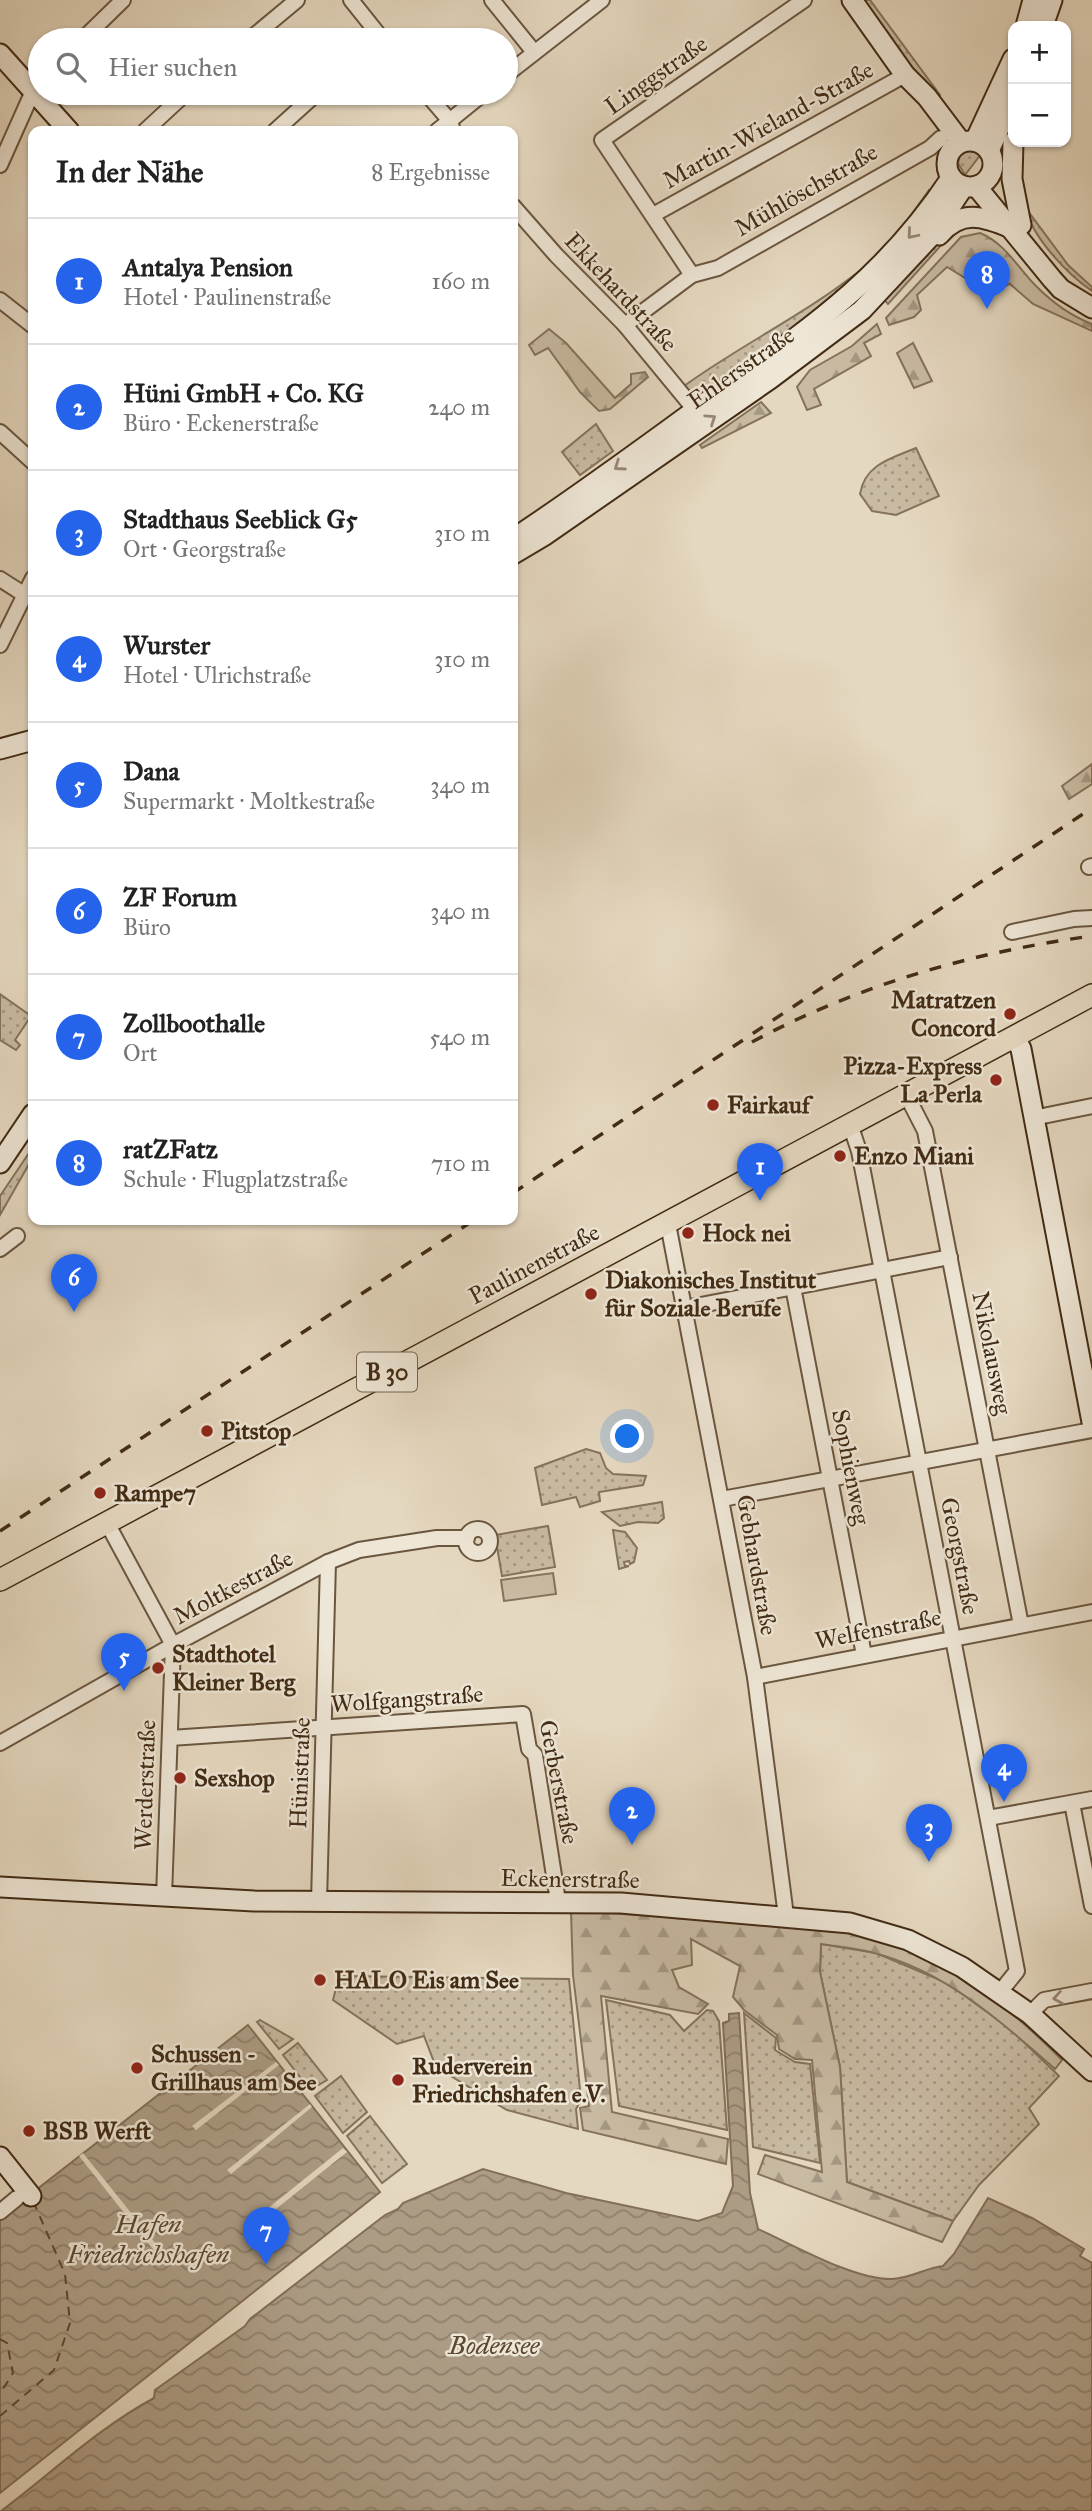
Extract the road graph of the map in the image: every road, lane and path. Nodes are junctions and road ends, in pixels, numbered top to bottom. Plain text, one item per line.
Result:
1 (123, 0) edge
2 (297, 0) edge
3 (351, 0) edge
4 (492, 0) edge
5 (602, 0) edge
6 (804, 0) edge
7 (852, 0) edge
8 (1033, 0) edge
9 (1052, 0) edge
10 (1027, 21) edge
11 (1046, 21) edge
12 (94, 28) edge
13 (263, 28) edge
14 (371, 28) edge
15 (515, 28) edge
16 (518, 32) edge
17 (534, 52) junction
18 (0, 54) edge
19 (518, 65) edge
20 (1008, 68) edge
21 (28, 79) edge
22 (910, 81) junction
23 (1008, 102) edge
24 (28, 105) edge
25 (50, 105) edge
26 (173, 105) edge
27 (304, 105) edge
28 (435, 105) edge
29 (473, 105) edge
30 (65, 126) edge
31 (150, 126) edge
32 (281, 126) edge
33 (452, 126) edge
34 (963, 145) junction
35 (1013, 147) edge
36 (0, 165) edge
37 (969, 182) junction
38 (518, 212) edge
39 (653, 215) junction
40 (1016, 226) junction
41 (692, 275) junction
42 (1092, 295) edge
43 (0, 300) edge
44 (868, 304) junction
45 (1092, 308) edge
46 (28, 322) edge
47 (625, 325) junction
48 (695, 410) junction
49 (0, 432) edge
50 (28, 458) edge
51 (518, 535) edge
52 (518, 551) edge
53 (0, 579) edge
54 (28, 587) edge
55 (24, 594) junction
56 (0, 645) edge
57 (28, 741) edge
58 (0, 749) edge
59 (1092, 918) edge
60 (1012, 932) dead end
61 (1092, 995) edge
62 (1015, 1037) junction
63 (906, 1094) junction
64 (1092, 1106) edge
65 (1032, 1118) junction
66 (28, 1121) edge
67 (850, 1124) junction
68 (0, 1163) edge
69 (668, 1224) junction
70 (17, 1236) dead end
71 (0, 1249) edge
72 (950, 1257) junction
73 (881, 1271) junction
74 (793, 1287) junction
75 (685, 1308) junction
76 (1092, 1422) edge
77 (1092, 1430) edge
78 (988, 1450) junction
79 (919, 1462) junction
80 (830, 1479) junction
81 (722, 1499) junction
82 (107, 1523) junction
83 (467, 1538) dead end
84 (328, 1562) junction
85 (0, 1580) edge
86 (1092, 1612) edge
87 (1021, 1625) junction
88 (953, 1638) junction
89 (173, 1645) junction
90 (864, 1655) junction
91 (755, 1677) junction
92 (523, 1714) joint
93 (324, 1727) junction
94 (170, 1738) junction
95 (0, 1743) edge
96 (1092, 1799) edge
97 (1072, 1803) junction
98 (988, 1818) junction
99 (0, 1887) edge
100 (164, 1897) junction
101 (558, 1901) junction
102 (318, 1902) junction
103 (1092, 1906) edge
104 (786, 1916) junction
105 (1092, 1991) edge
106 (1000, 1992) junction
107 (1030, 2014) junction
108 (1092, 2071) edge
109 (0, 2157) edge
110 (24, 2197) joint
111 (0, 2213) edge

1 - 12 street
2 - 13 street
3 - 14 street
4 - 15 street
5 - 17 street
6 - 39 street, Linggstraße
7 - 22 street
8 - 10 street
9 - 11 street
16 - 17 street
17 - 19 street
18 - 21 street
20 - 34 street
22 - 34 street
22 - 39 street, Martin-Wieland-Straße
23 - 34 street
24 - 36 street
25 - 30 street
26 - 31 street
27 - 32 street
28 - 33 street
29 - 33 street
34 - 37 street
34 - 37 street
34 - 41 street, Mühlöschstraße
35 - 40 street
37 - 40 street
37 - 44 street, Ehlersstraße
37 -> 48 street, Ehlersstraße
38 - 47 street, Ekkehardstraße
39 - 41 street
40 - 42 street
40 - 44 street
40 - 45 street
41 - 47 street, Mühlöschstraße
43 - 46 street
52 -> 44 street, Ehlersstraße
47 - 48 street, Ekkehardstraße
48 -> 51 street, Ehlersstraße
49 - 50 street
53 - 55 street
54 - 55 street
55 - 56 street
57 - 58 street
59 - 60 street
61 - 62 main road, Paulinenstraße / B 30
62 - 63 main road, Paulinenstraße / B 30
62 - 65 street
63 - 67 main road, Paulinenstraße / B 30
63 - 72 street, Nikolausweg
64 - 65 street
65 - 76 street
66 - 68 street
67 - 69 main road, Paulinenstraße / B 30
67 - 73 street, Georgstraße
69 - 75 street, Gebhardstraße
69 - 82 main road, Paulinenstraße / B 30
70 - 71 street
72 - 73 street
72 - 78 street, Nikolausweg
73 - 74 street
73 - 79 street, Georgstraße
74 - 75 street
74 - 80 street, Sophienweg
75 - 81 street, Gebhardstraße
77 - 78 street
78 - 79 street
78 - 87 street, Nikolausweg
79 - 80 street
79 - 88 street, Georgstraße
80 - 81 street
80 - 90 street, Sophienweg
81 - 91 street, Gebhardstraße
82 - 85 main road, Paulinenstraße / B 30
82 - 89 street
83 - 84 street, Moltkestraße
84 - 89 street, Moltkestraße
84 - 93 street, Hünistraße
86 - 87 street, Welfenstraße
87 - 88 street, Welfenstraße
88 - 90 street, Welfenstraße
88 - 98 street, Georgstraße
89 - 94 street, Werderstraße
89 - 95 street, Moltkestraße
90 - 91 street, Welfenstraße
91 - 104 street, Gebhardstraße
92 - 93 street, Wolfgangstraße
92 - 101 street, Gerberstraße
93 - 94 street, Wolfgangstraße
93 - 102 street, Hünistraße
94 - 100 street, Werderstraße
96 - 97 street
97 - 98 street
97 - 103 street
98 - 106 street, Georgstraße
99 - 100 street, Eckenerstraße
100 - 102 street, Eckenerstraße
101 - 102 street, Eckenerstraße
101 - 104 street, Eckenerstraße
104 - 106 street, Eckenerstraße
105 -> 107 street
106 - 107 street, Eckenerstraße
107 - 108 street, Eckenerstraße
109 - 110 street
110 - 111 street

